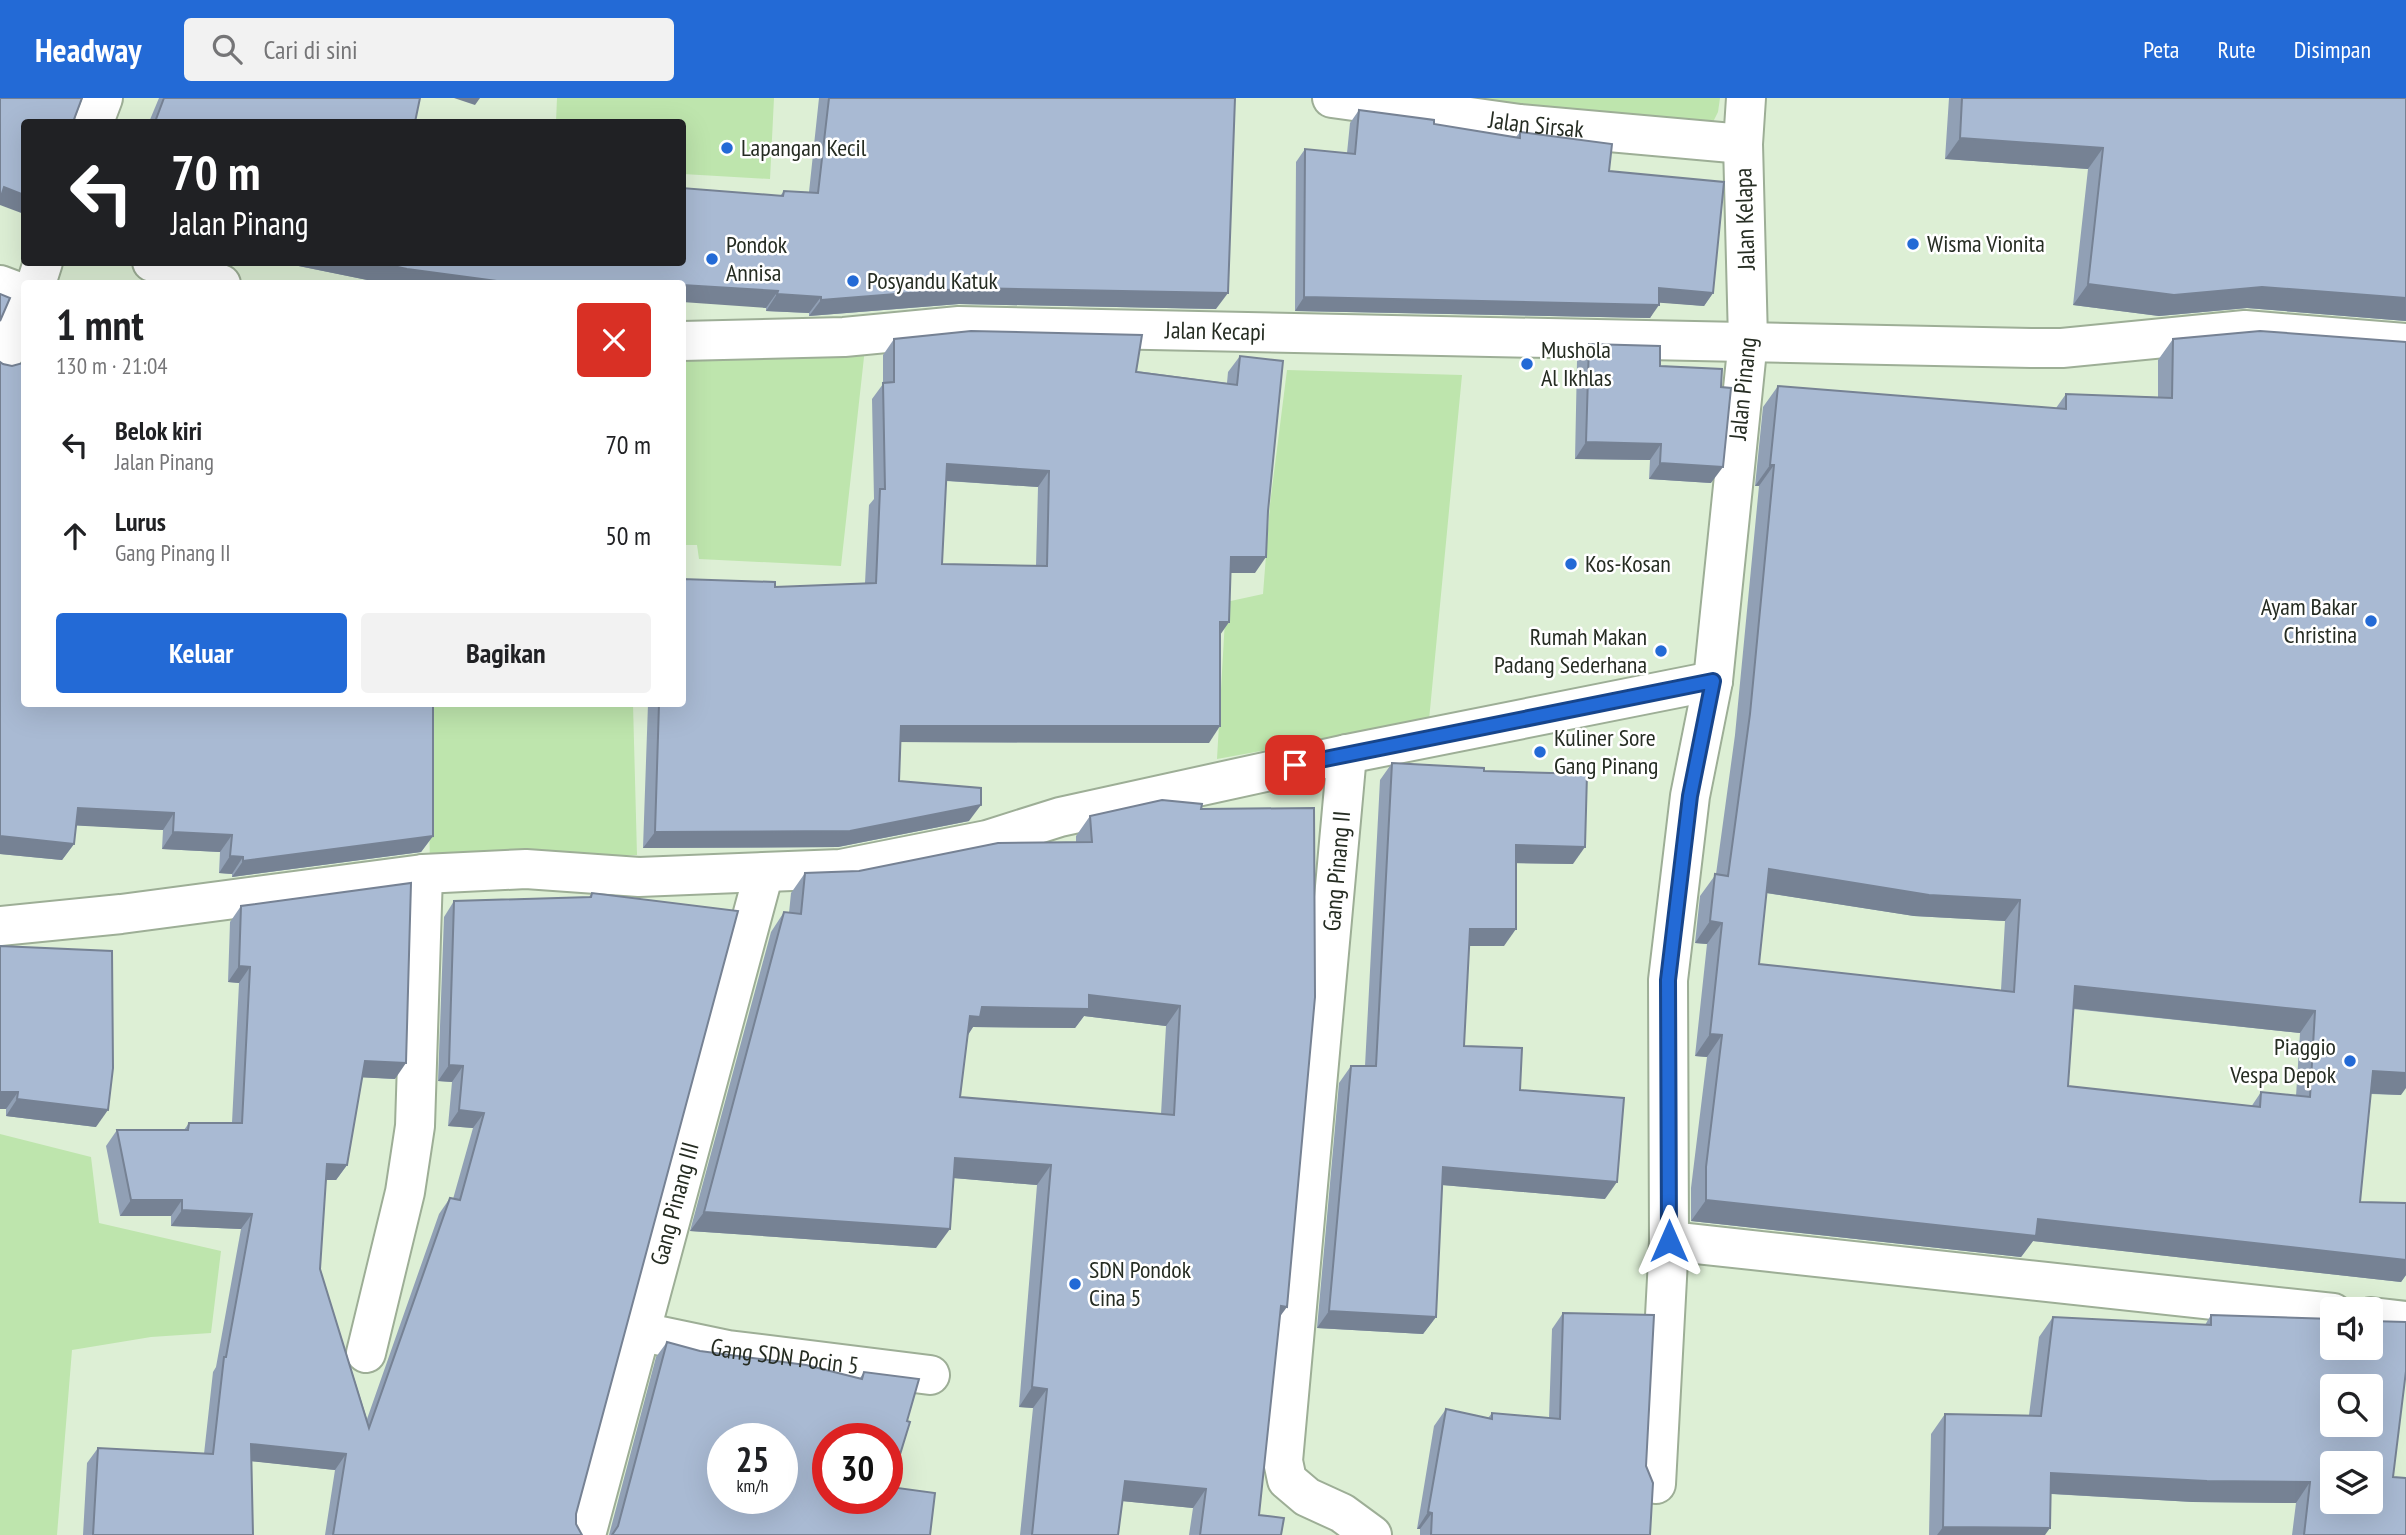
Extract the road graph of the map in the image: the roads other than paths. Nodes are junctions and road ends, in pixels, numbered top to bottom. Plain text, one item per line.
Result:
1 (103, 98) edge
2 (1332, 98) edge
3 (1746, 98) edge
4 (95, 119) edge
5 (1743, 144) junction
6 (165, 266) edge
7 (209, 280) edge
8 (0, 285) edge
9 (21, 293) edge
10 (21, 318) edge
11 (686, 341) edge
12 (1748, 341) junction
13 (2406, 343) edge
14 (0, 361) edge
15 (1713, 681) junction
16 (1348, 754) junction
17 (764, 872) junction
18 (423, 874) junction
19 (0, 926) edge
20 (1669, 1241) junction
21 (2320, 1312) edge
22 (2383, 1318) edge
23 (2406, 1321) edge
24 (642, 1332) junction
25 (366, 1353) dead end
26 (930, 1375) dead end
27 (1656, 1484) edge
28 (586, 1535) edge
29 (1372, 1535) edge

1 - 4 street
2 - 5 street, Jalan Sirsak
3 - 5 street, Jalan Kelapa
5 - 12 street, Jalan Kelapa
6 - 7 street
8 - 9 street
10 - 14 street
11 - 12 street, Jalan Kecapi
12 - 13 street, Jalan Pinang
12 - 15 street, Jalan Pinang
15 - 16 street
15 - 20 street, Jalan Pinang
16 - 17 street
16 - 29 street, Gang Pinang II
17 - 18 street
17 - 24 street, Gang Pinang III
18 - 19 street
18 - 25 street
20 - 21 street
20 - 27 street, Jalan Pinang
22 - 23 street
24 - 26 street, Gang SDN Pocin 5
24 - 28 street, Gang Pinang III

